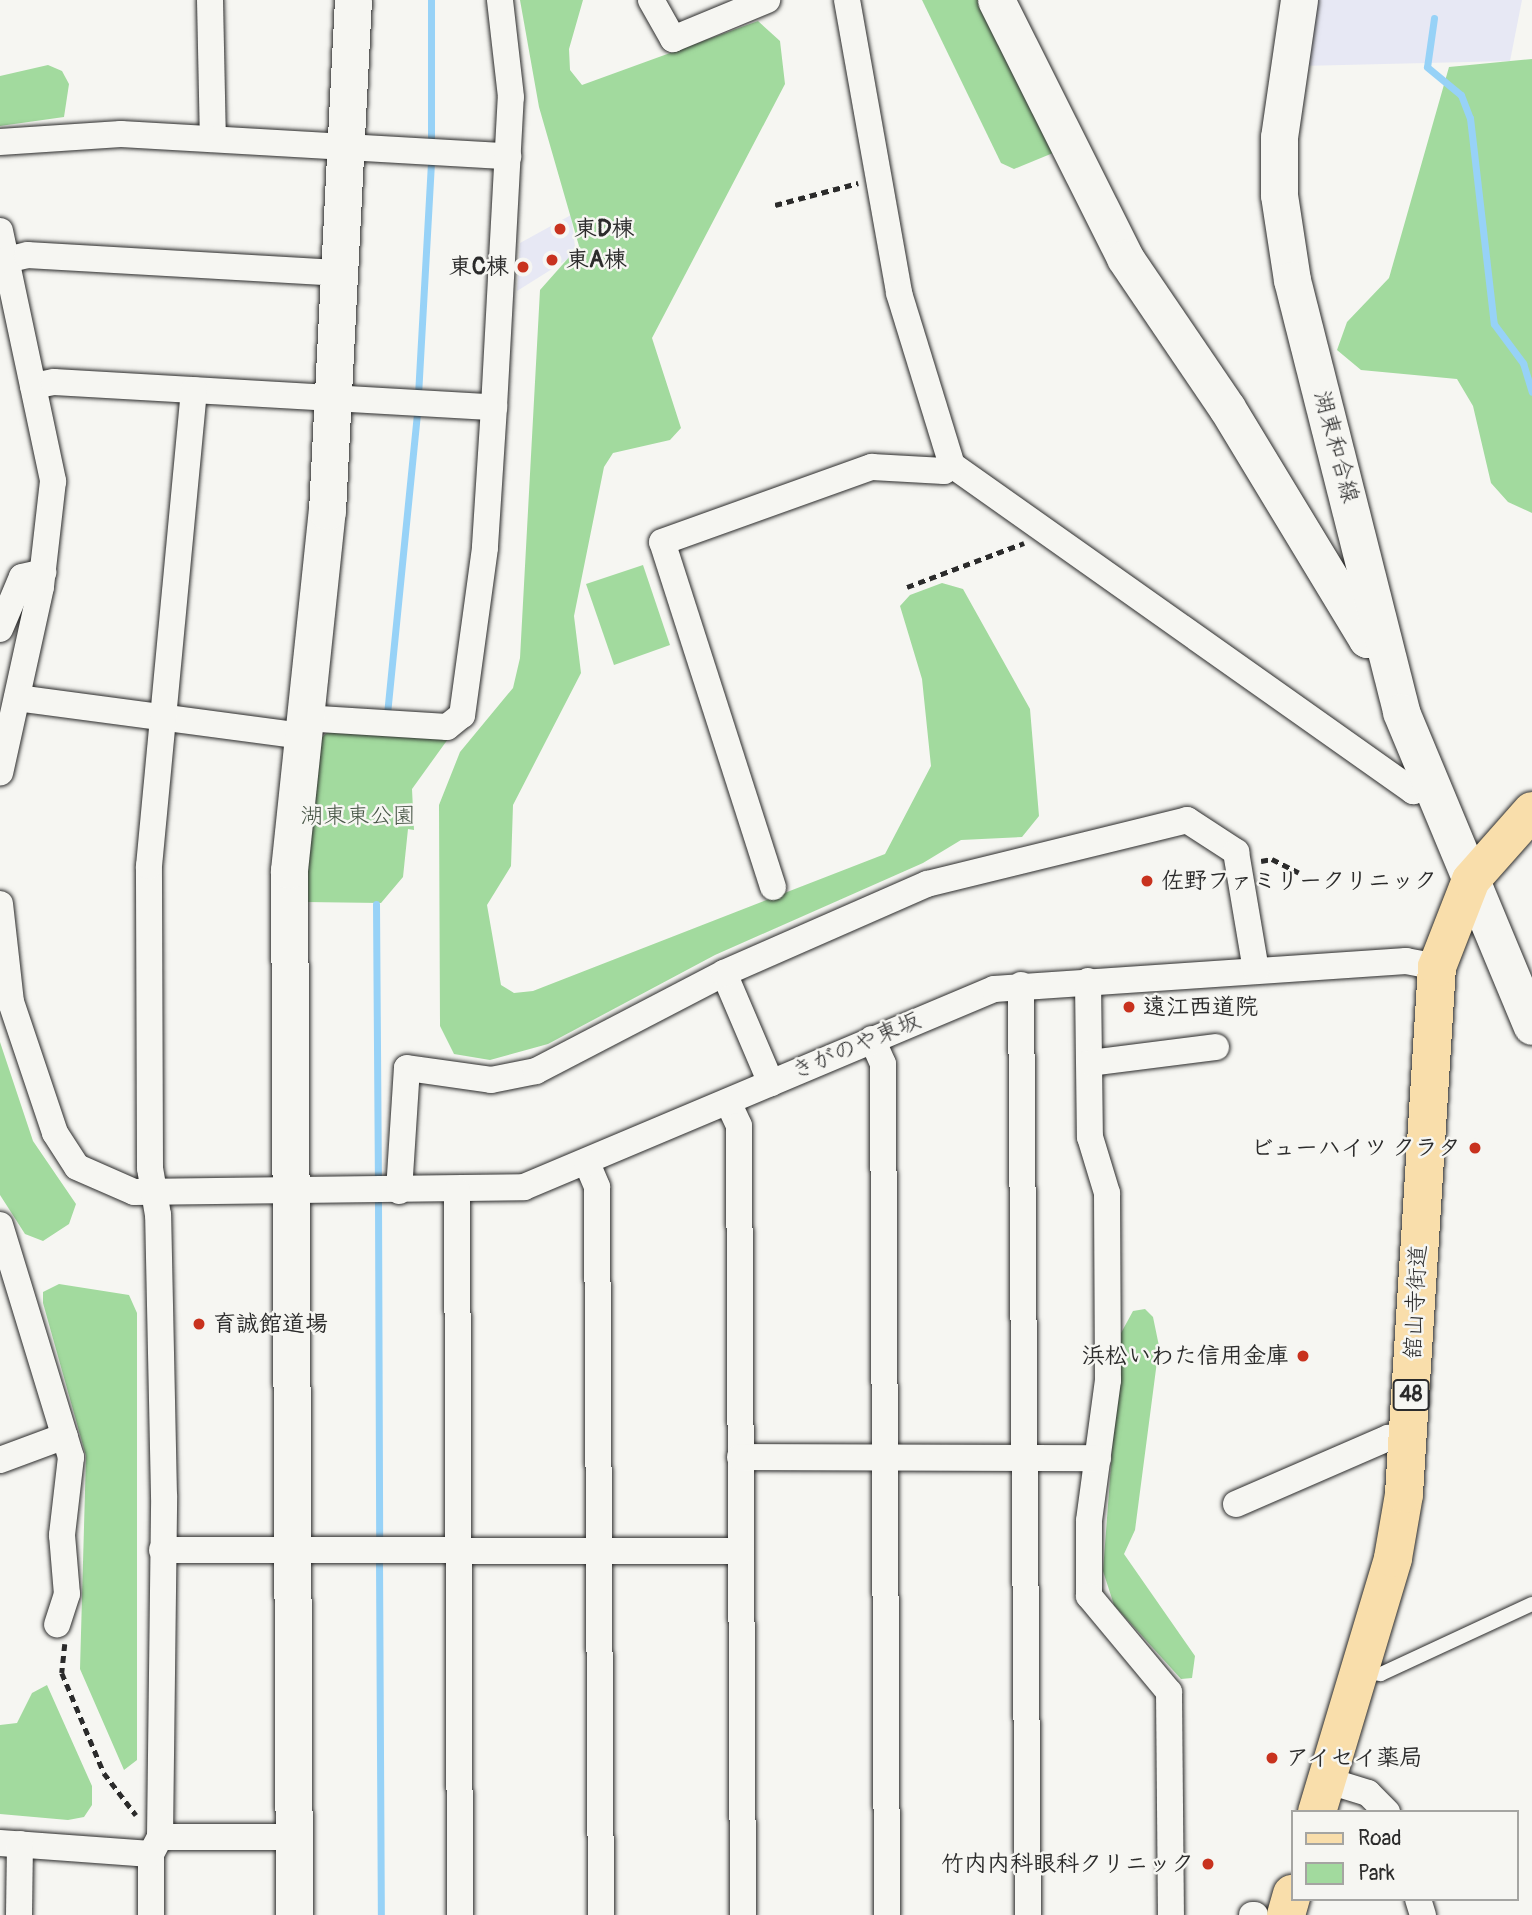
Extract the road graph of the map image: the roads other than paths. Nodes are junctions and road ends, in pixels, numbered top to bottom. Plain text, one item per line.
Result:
1 (211, 0) edge
2 (353, 0) edge
3 (500, 0) edge
4 (651, 0) edge
5 (767, 0) edge
6 (847, 0) edge
7 (1299, 0) edge
8 (1002, 2) edge
9 (213, 139) junction
10 (0, 142) edge
11 (347, 147) junction
12 (508, 156) junction
13 (0, 231) edge
14 (6, 260) junction
15 (341, 274) junction
16 (33, 386) junction
17 (194, 390) junction
18 (334, 398) junction
19 (494, 407) junction
20 (952, 465) junction
21 (43, 572) junction
22 (0, 629) edge
23 (1381, 636) junction
24 (17, 698) junction
25 (162, 718) junction
26 (302, 727) junction
27 (0, 774) edge
28 (1429, 784) junction
29 (1532, 811) edge
30 (1471, 880) junction
31 (773, 887) dead end
32 (0, 904) edge
33 (1437, 967) junction
34 (1256, 970) junction
35 (724, 973) junction
36 (1088, 981) junction
37 (1021, 985) junction
38 (1532, 1026) edge
39 (872, 1039) junction
40 (1216, 1047) dead end
41 (1090, 1063) junction
42 (771, 1083) junction
43 (729, 1102) junction
44 (587, 1163) junction
45 (154, 1191) junction
46 (290, 1191) junction
47 (399, 1191) junction
48 (457, 1191) junction
49 (0, 1225) edge
50 (8, 1271) edge
51 (65, 1436) junction
52 (1408, 1439) junction
53 (1026, 1456) junction
54 (740, 1457) junction
55 (885, 1457) junction
56 (1098, 1458) junction
57 (0, 1460) edge
58 (1236, 1504) dead end
59 (162, 1550) junction
60 (292, 1550) junction
61 (458, 1550) junction
62 (599, 1551) junction
63 (741, 1551) junction
64 (1532, 1604) edge
65 (61, 1634) road end
66 (1360, 1671) junction
67 (1322, 1796) edge
68 (1385, 1810) edge
69 (294, 1837) junction
70 (10, 1844) edge
71 (155, 1845) junction
72 (19, 1915) edge
73 (151, 1915) edge
74 (294, 1915) edge
75 (460, 1915) edge
76 (601, 1915) edge
77 (743, 1915) edge
78 (887, 1915) edge
79 (1028, 1915) edge
80 (1171, 1915) edge

1 - 9 street
2 - 11 street
3 - 12 street
4 - 5 street
6 - 20 street
7 - 23 street, 湖東和合線
8 - 23 street
9 - 10 street
9 - 11 street
11 - 12 street
11 - 15 street
12 - 19 street
13 - 14 street
14 - 15 street
14 - 16 street
15 - 18 street
16 - 17 street
16 - 21 street
17 - 18 street
17 - 25 street
18 - 19 street
18 - 26 street
19 - 26 street
20 - 28 street
20 - 31 street
21 - 22 street
21 - 24 street
23 - 28 street, 湖東和合線
24 - 25 street
24 - 27 street
25 - 26 street
25 - 45 street
26 - 46 street
28 - 30 street, 湖東和合線
29 - 30 main road, 舘山寺街道 / 48
30 - 33 main road, 舘山寺街道 / 48
30 - 38 street, 湖東和合線
32 - 45 street, きがのや東坂
33 - 34 street, きがのや東坂
33 - 52 main road, 舘山寺街道 / 48
34 - 35 street
34 - 36 street, きがのや東坂
35 - 42 street
35 - 47 street
36 - 37 street, きがのや東坂
36 - 41 street
37 - 39 street, きがのや東坂
37 - 53 street
39 - 42 street, きがのや東坂
39 - 55 street
40 - 41 street
41 - 56 street
42 - 43 street, きがのや東坂
43 - 44 street, きがのや東坂
43 - 54 street
44 - 48 street, きがのや東坂
44 - 62 street
45 - 46 street, きがのや東坂
45 - 59 street
46 - 47 street, きがのや東坂
46 - 60 street
47 - 48 street, きがのや東坂
48 - 61 street
49 - 50 street
50 - 51 street
51 - 57 street
51 - 65 street
52 - 58 street
52 - 66 main road, 舘山寺街道 / 48
53 - 55 street
53 - 56 street
53 - 79 street
54 - 55 street
54 - 63 street
55 - 78 street
56 - 80 street
59 - 60 street
59 - 71 street
60 - 61 street
60 - 69 street
61 - 62 street
61 - 75 street
62 - 63 street
62 - 76 street
63 - 77 street
64 - 66 lane
66 - 67 main road, 舘山寺街道 / 48
67 - 68 street
69 - 71 street
69 - 74 street
70 - 71 street
70 - 72 street
71 - 73 street

